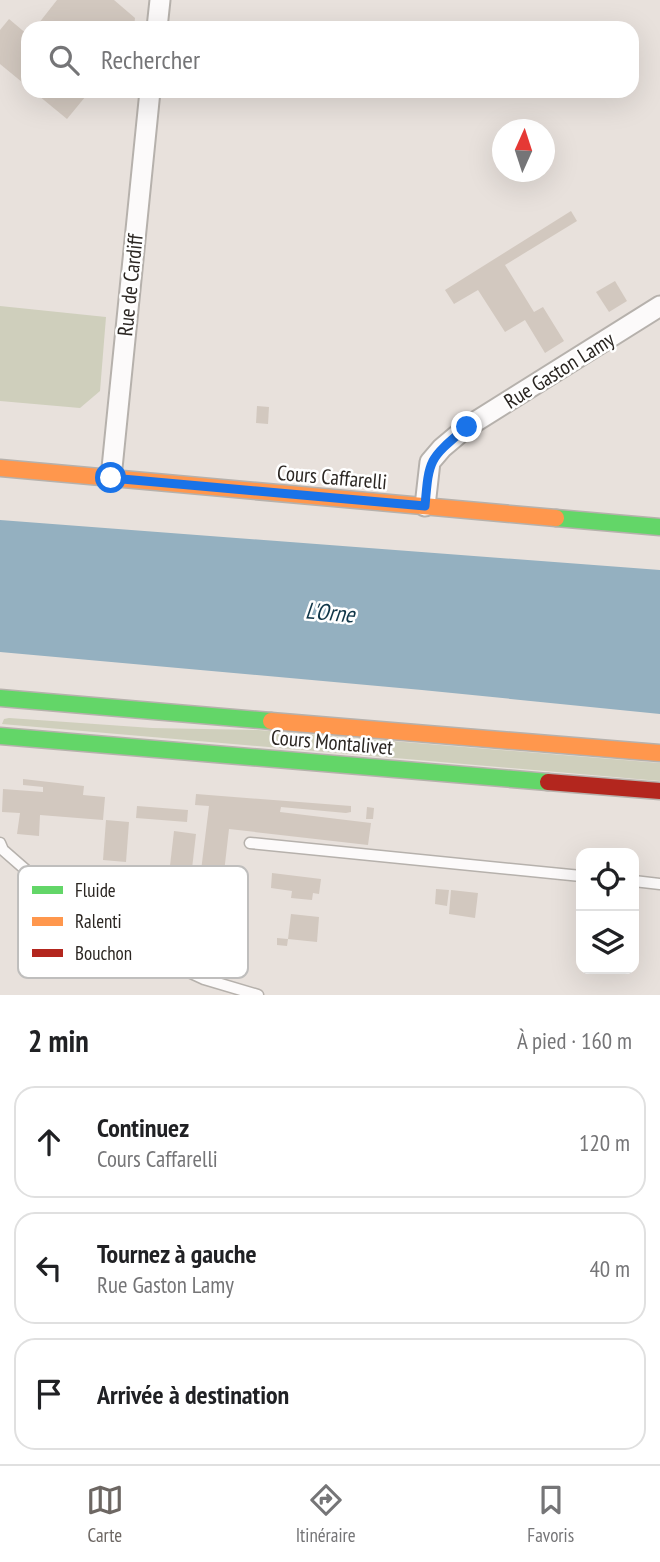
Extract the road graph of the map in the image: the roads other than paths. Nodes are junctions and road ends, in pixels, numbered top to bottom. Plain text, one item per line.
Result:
1 (160, 0) edge
2 (158, 21) edge
3 (149, 98) edge
4 (660, 306) edge
5 (0, 468) edge
6 (111, 478) junction
7 (425, 506) junction
8 (660, 527) edge
9 (0, 698) edge
10 (70, 704) junction
11 (57, 716) dead end
12 (0, 736) edge
13 (660, 753) edge
14 (660, 791) edge
15 (0, 843) edge
16 (250, 843) dead end
17 (21, 866) edge
18 (576, 876) edge
19 (639, 882) edge
20 (660, 884) edge
21 (202, 978) edge
22 (258, 995) edge

1 - 2 street
3 - 6 street, Rue de Cardiff
4 - 7 street, Rue Gaston Lamy
5 - 6 main road, Cours Caffarelli
6 - 7 main road, Cours Caffarelli
7 - 8 main road, Cours Caffarelli
9 - 10 main road, Cours Montalivet
10 - 11 lane
10 - 13 main road, Cours Montalivet
12 - 14 main road, Cours Montalivet
15 - 17 lane
16 - 18 lane
19 - 20 lane
21 - 22 lane

